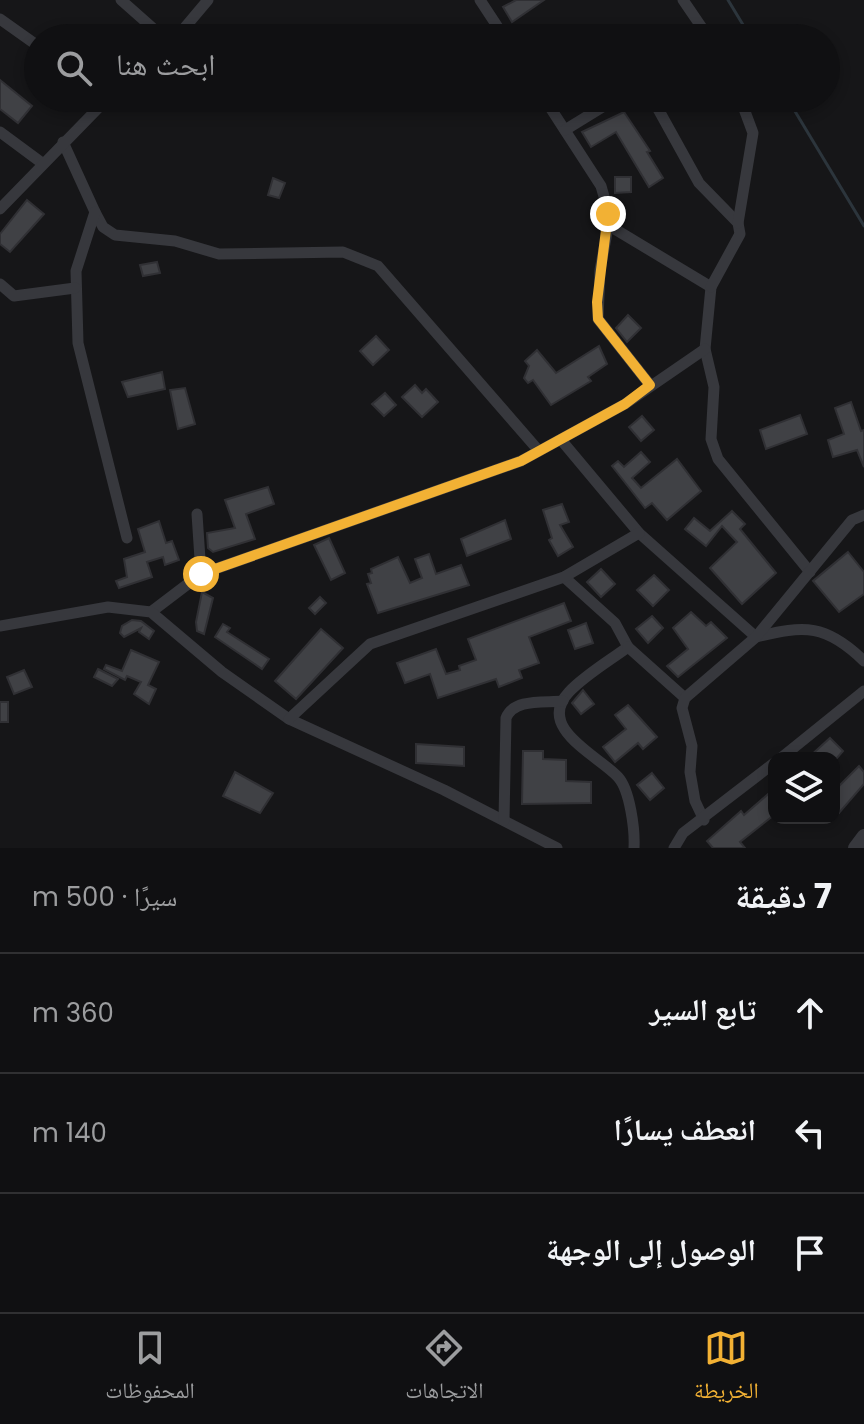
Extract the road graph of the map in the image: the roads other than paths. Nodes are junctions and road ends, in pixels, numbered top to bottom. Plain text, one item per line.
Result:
1 (121, 0) edge
2 (208, 0) edge
3 (480, 0) edge
4 (683, 0) edge
5 (0, 19) edge
6 (148, 24) edge
7 (188, 24) edge
8 (496, 24) edge
9 (699, 24) edge
10 (24, 36) edge
11 (94, 112) edge
12 (553, 112) edge
13 (594, 112) edge
14 (660, 112) edge
15 (745, 112) edge
16 (565, 130) junction
17 (0, 132) edge
18 (63, 142) junction
19 (42, 163) junction
20 (0, 209) edge
21 (95, 212) junction
22 (609, 222) junction
23 (738, 223) junction
24 (0, 284) edge
25 (711, 287) junction
26 (75, 288) junction
27 (705, 349) junction
28 (650, 385) junction
29 (562, 441) junction
30 (539, 451) junction
31 (197, 514) dead end
32 (864, 515) edge
33 (639, 533) junction
34 (127, 538) dead end
35 (810, 572) junction
36 (201, 574) junction
37 (564, 577) junction
38 (151, 612) junction
39 (0, 626) edge
40 (756, 637) junction
41 (628, 647) junction
42 (864, 661) edge
43 (864, 691) edge
44 (685, 698) junction
45 (563, 701) junction
46 (289, 719) junction
47 (788, 752) edge
48 (768, 768) edge
49 (504, 820) junction
50 (704, 820) junction
51 (864, 836) edge
52 (557, 848) edge
53 (634, 848) edge
54 (674, 848) edge
55 (855, 848) edge

1 - 6 street
2 - 7 street
3 - 8 street
4 - 9 street
5 - 10 street
11 - 18 street
12 - 16 street
13 - 16 street
14 - 23 street
15 - 23 street
16 - 22 street
17 - 19 street
18 - 19 street
18 - 21 street
19 - 20 street
21 - 26 street
21 - 30 street
22 - 25 street
22 - 28 street
23 - 25 street
24 - 26 street
25 - 27 street
26 - 34 street
27 - 28 street
27 - 35 street
28 - 29 street
29 - 30 street
29 - 33 street
30 - 36 street
31 - 36 street
32 - 35 street
33 - 37 street
33 - 40 street
35 - 40 street
36 - 38 street
37 - 41 street
37 - 46 street
38 - 39 street
38 - 46 street
40 - 42 street
40 - 44 street
41 - 44 street
41 - 45 street
43 - 47 street
44 - 50 street
45 - 49 street
45 - 53 street
46 - 49 street
48 - 50 street
49 - 52 street
50 - 54 street
51 - 55 street

